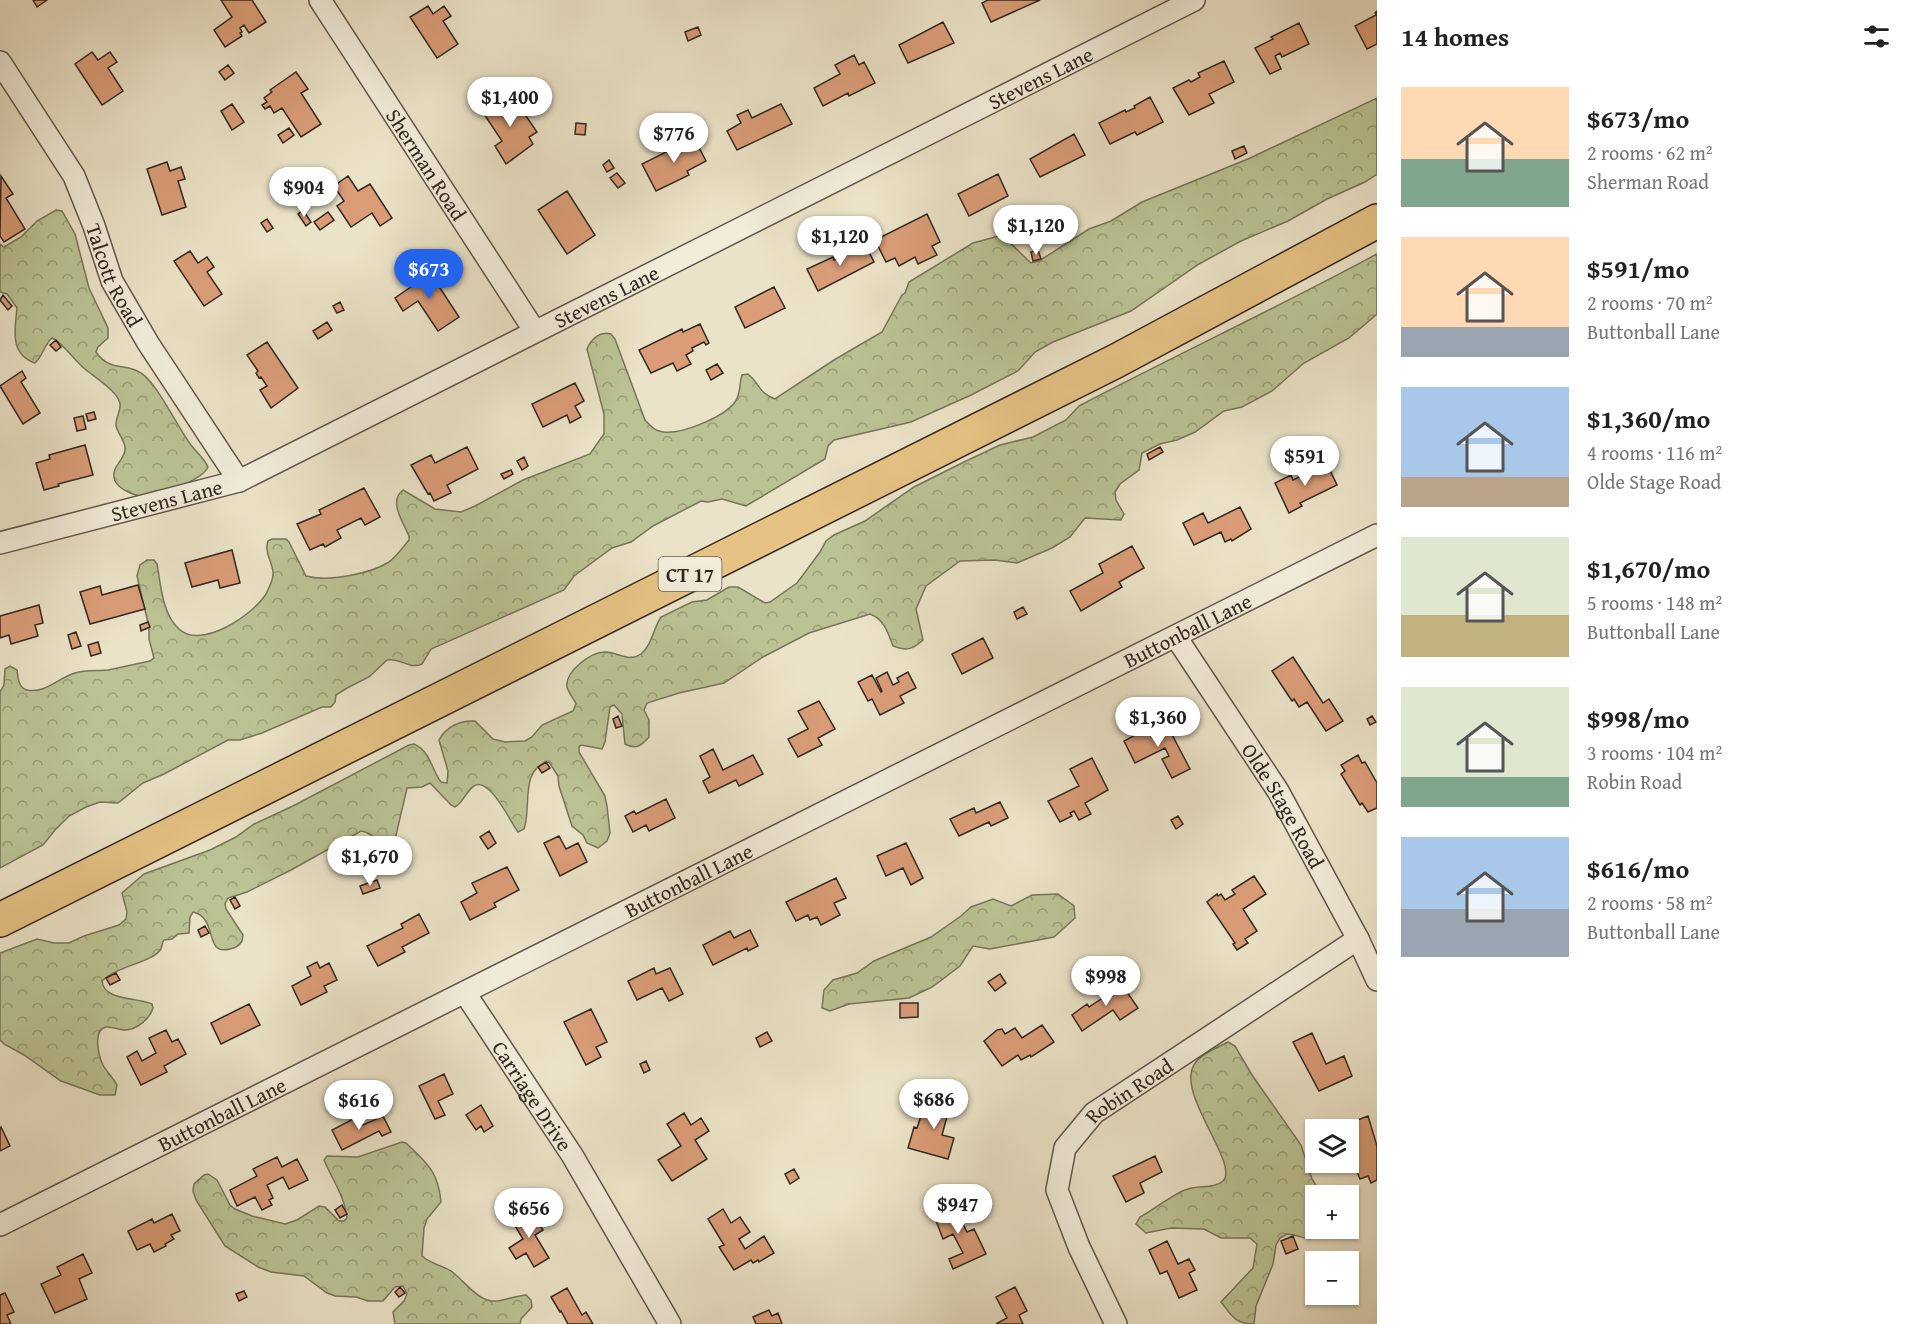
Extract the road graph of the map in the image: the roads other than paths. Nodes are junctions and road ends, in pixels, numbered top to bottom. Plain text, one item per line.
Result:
1 (320, 0) edge
2 (1194, 0) edge
3 (0, 62) edge
4 (1377, 221) edge
5 (534, 330) junction
6 (239, 481) junction
7 (1377, 535) edge
8 (0, 543) edge
9 (1176, 637) junction
10 (0, 920) edge
11 (1358, 939) junction
12 (1377, 980) edge
13 (465, 993) junction
14 (0, 1225) edge
15 (670, 1324) edge
16 (1116, 1324) edge

1 - 5 street, Sherman Road
2 - 5 street, Stevens Lane
3 - 6 street, Talcott Road
4 - 10 main road, CT 17
5 - 6 street, Stevens Lane
6 - 8 street, Stevens Lane
7 - 9 street, Buttonball Lane
9 - 11 street, Olde Stage Road
9 - 13 street, Buttonball Lane
11 - 12 street, Olde Stage Road
11 - 16 street, Robin Road
13 - 14 street, Buttonball Lane
13 - 15 street, Carriage Drive

